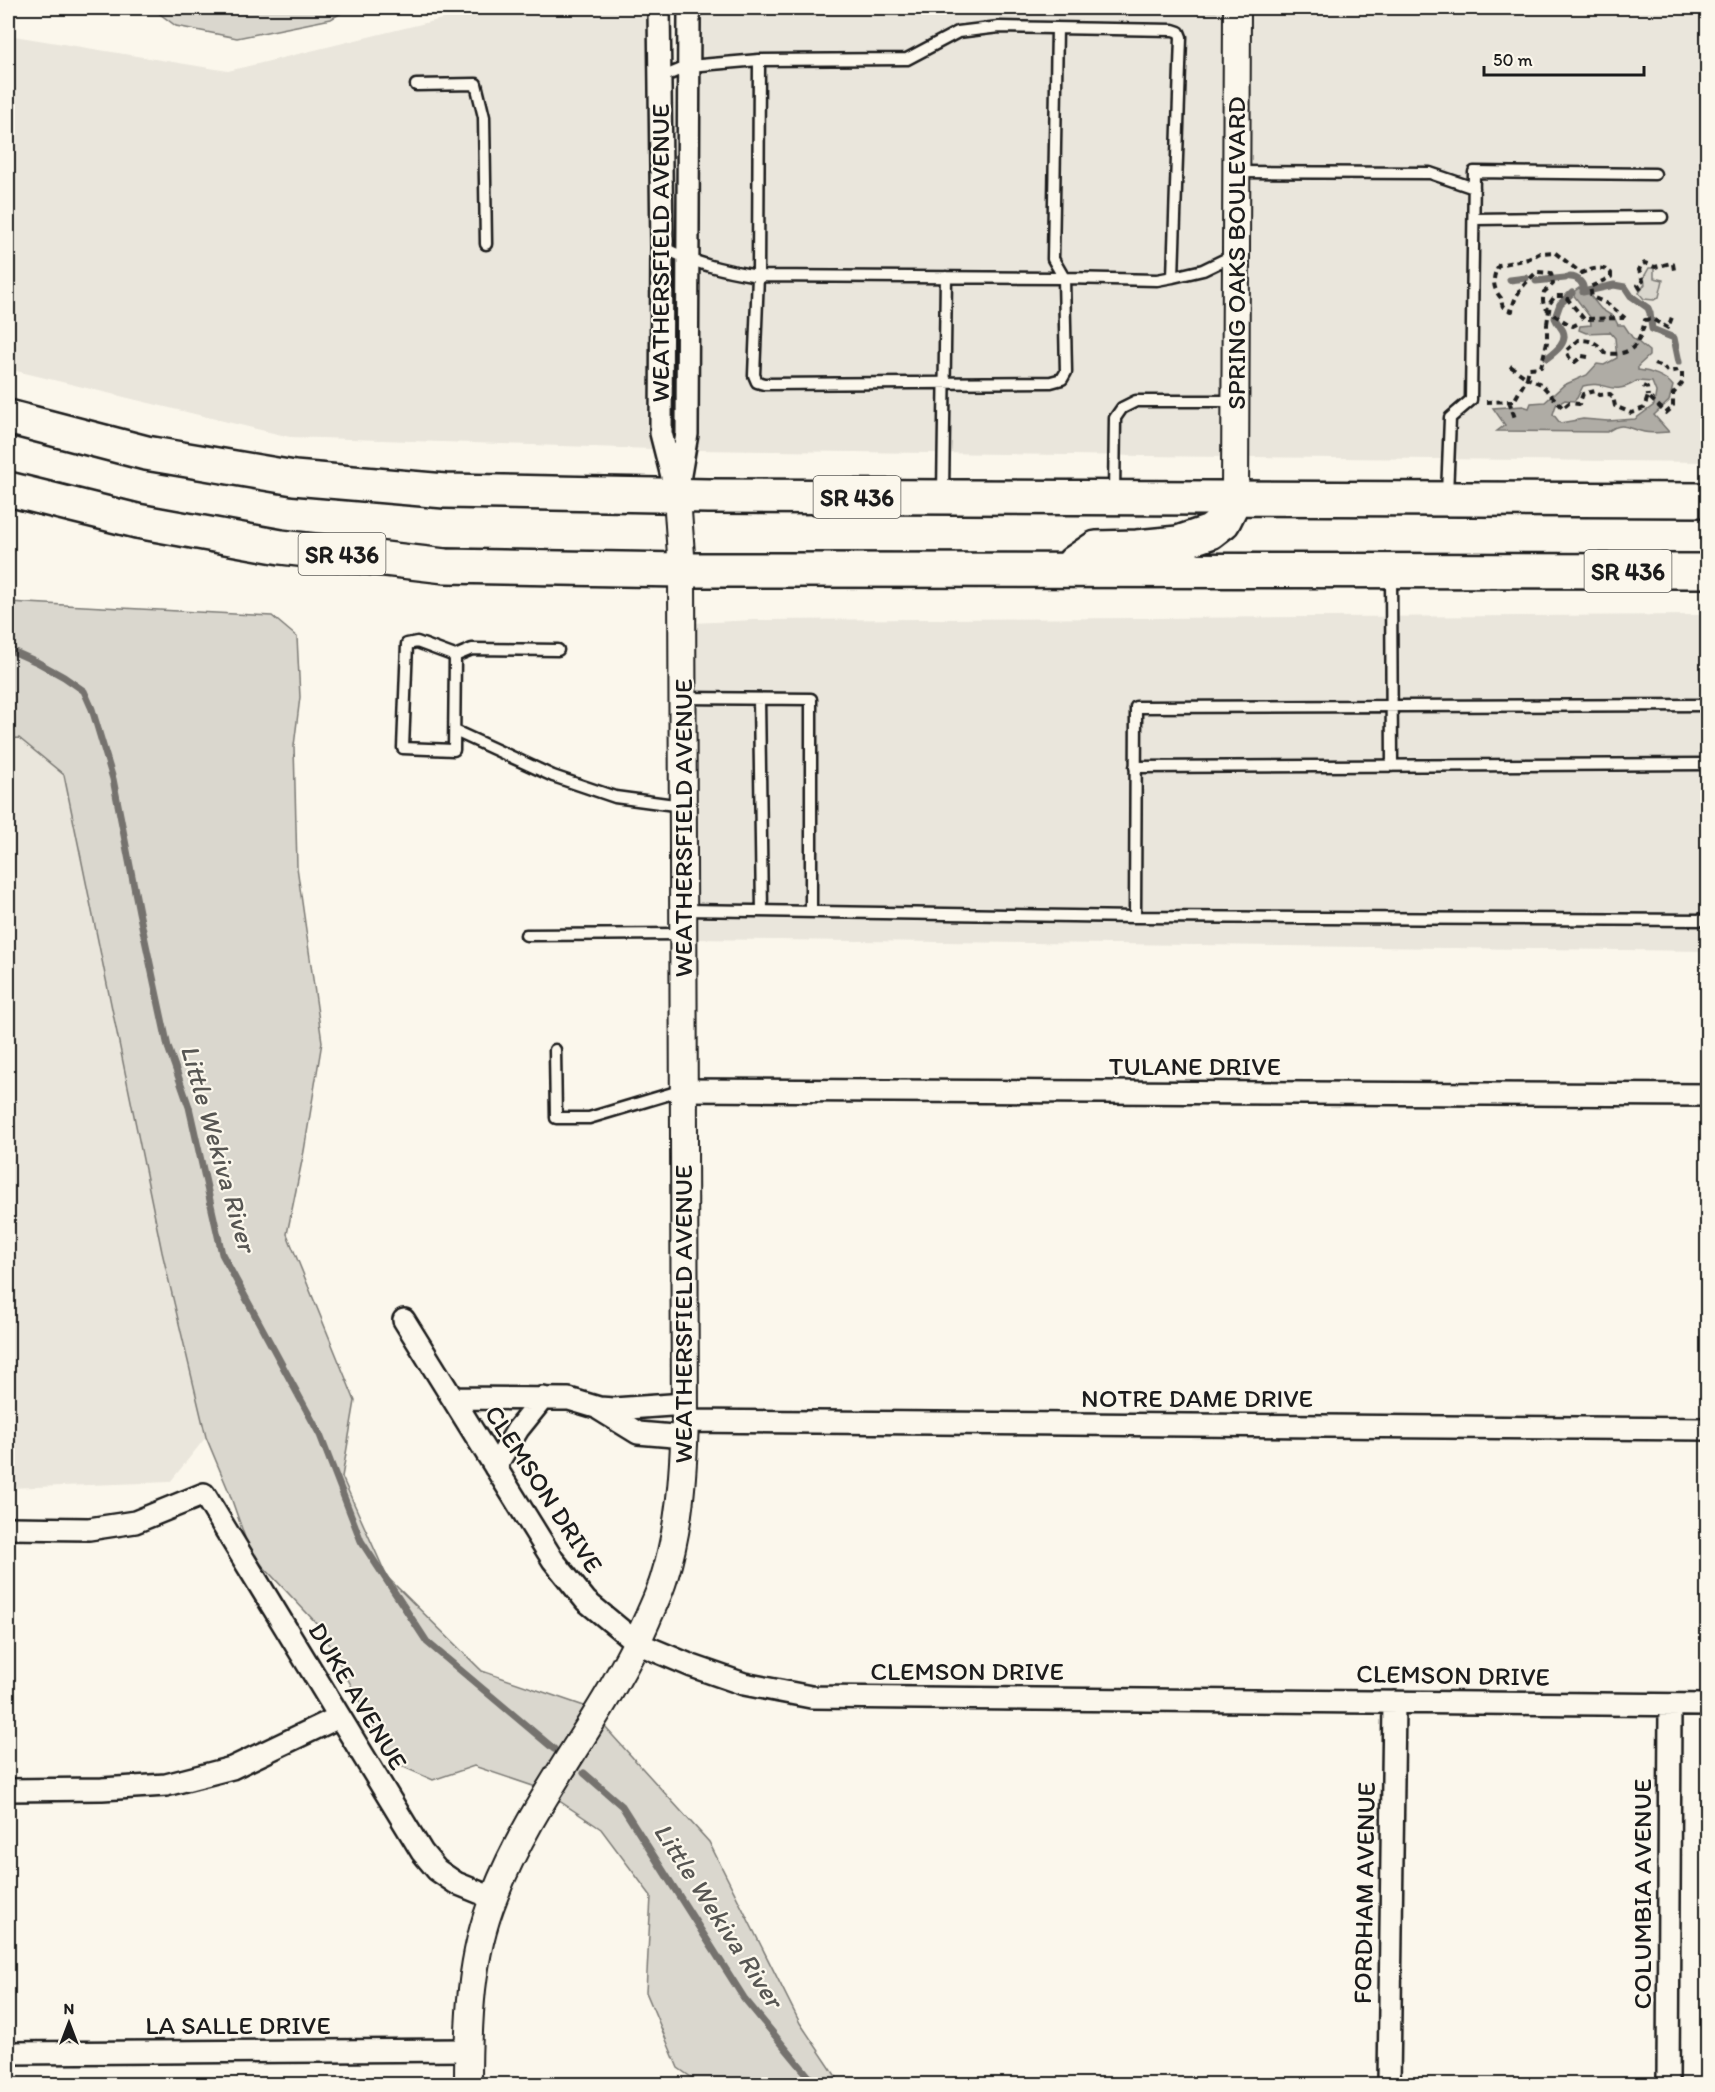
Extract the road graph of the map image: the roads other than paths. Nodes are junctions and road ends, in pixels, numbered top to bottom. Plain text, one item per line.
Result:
1 (659, 8) edge
2 (689, 8) edge
3 (1237, 8) edge
4 (1057, 28) junction
5 (759, 60) junction
6 (689, 66) junction
7 (660, 78) junction
8 (416, 85) dead end
9 (1236, 172) junction
10 (1655, 174) dead end
11 (1474, 188) junction
12 (1662, 217) dead end
13 (1474, 219) junction
14 (486, 244) dead end
15 (662, 247) junction
16 (1236, 254) junction
17 (688, 261) junction
18 (758, 276) junction
19 (946, 277) junction
20 (1173, 277) junction
21 (1064, 278) junction
22 (944, 383) junction
23 (1235, 401) junction
24 (9, 418) edge
25 (8, 489) edge
26 (676, 496) junction
27 (943, 497) junction
28 (1114, 498) junction
29 (1234, 498) junction
30 (1447, 499) junction
31 (1707, 500) edge
32 (682, 570) junction
33 (1062, 571) junction
34 (1391, 571) junction
35 (1707, 571) edge
36 (558, 650) dead end
37 (455, 656) junction
38 (682, 698) junction
39 (759, 699) junction
40 (1707, 705) edge
41 (1392, 706) junction
42 (455, 731) junction
43 (1707, 764) edge
44 (1392, 766) junction
45 (1135, 768) junction
46 (682, 807) junction
47 (762, 911) junction
48 (811, 912) junction
49 (1135, 917) junction
50 (1707, 920) edge
51 (683, 922) junction
52 (526, 935) dead end
53 (555, 1050) dead end
54 (683, 1090) junction
55 (1707, 1095) edge
56 (404, 1320) dead end
57 (453, 1398) junction
58 (543, 1398) junction
59 (599, 1408) junction
60 (685, 1421) junction
61 (1707, 1429) edge
62 (495, 1467) junction
63 (8, 1528) edge
64 (637, 1643) junction
65 (1394, 1702) junction
66 (1670, 1704) junction
67 (1707, 1705) edge
68 (339, 1717) junction
69 (8, 1790) edge
70 (493, 1898) junction
71 (468, 2050) junction
72 (8, 2053) edge
73 (468, 2085) edge
74 (1389, 2085) edge
75 (1668, 2085) edge

1 - 7 street, WEATHERSFIELD AVENUE
2 - 6 street, WEATHERSFIELD AVENUE
3 - 9 street, SPRING OAKS BOULEVARD
4 - 5 lane
4 - 20 lane
4 - 21 lane
5 - 6 lane
5 - 18 lane
6 - 7 lane
6 - 17 street, WEATHERSFIELD AVENUE
7 - 15 street, WEATHERSFIELD AVENUE
8 - 14 lane
9 - 11 lane
9 - 16 street, SPRING OAKS BOULEVARD
10 - 11 lane
11 - 13 lane
12 - 13 lane
13 - 30 lane
15 - 17 lane
15 - 26 street, WEATHERSFIELD AVENUE
16 - 20 lane
16 - 23 street, SPRING OAKS BOULEVARD
17 - 18 lane
17 - 26 street, WEATHERSFIELD AVENUE
18 - 19 lane
18 - 22 lane
19 - 21 lane
19 - 22 lane
20 - 21 lane
21 - 22 lane
22 - 27 lane
23 - 28 lane
23 - 29 street, SPRING OAKS BOULEVARD
24 - 26 main road, SR 436
25 - 32 main road, SR 436
26 - 27 main road, SR 436
26 - 32 street, WEATHERSFIELD AVENUE
27 - 28 main road, SR 436
28 - 29 main road, SR 436
29 - 30 main road, SR 436
29 - 33 main road
30 - 31 main road, SR 436
32 - 33 main road, SR 436
32 - 38 street, WEATHERSFIELD AVENUE
33 - 34 main road, SR 436
34 - 35 main road, SR 436
34 - 41 lane
36 - 37 lane
37 - 42 lane
37 - 42 lane
38 - 39 lane
38 - 46 street, WEATHERSFIELD AVENUE
39 - 47 lane
39 - 48 lane
40 - 41 lane
41 - 44 lane
41 - 45 lane
42 - 46 lane
43 - 44 lane
44 - 45 lane
45 - 49 lane
46 - 51 street, WEATHERSFIELD AVENUE
47 - 48 lane
47 - 51 lane
48 - 49 lane
49 - 50 lane
51 - 52 lane
51 - 54 street, WEATHERSFIELD AVENUE
53 - 54 lane
54 - 55 street, TULANE DRIVE
54 - 60 street, WEATHERSFIELD AVENUE
56 - 57 street, CLEMSON DRIVE
57 - 58 street, NOTRE DAME DRIVE
57 - 62 street, CLEMSON DRIVE
58 - 59 street, NOTRE DAME DRIVE
58 - 62 street
59 - 60 street, NOTRE DAME DRIVE
59 - 60 street, NOTRE DAME DRIVE
60 - 61 street, NOTRE DAME DRIVE
60 - 64 street, WEATHERSFIELD AVENUE
62 - 64 street, CLEMSON DRIVE
63 - 68 street, DUKE AVENUE
64 - 65 street, CLEMSON DRIVE
64 - 70 street, WEATHERSFIELD AVENUE
65 - 66 street, CLEMSON DRIVE
65 - 74 street, FORDHAM AVENUE
66 - 67 street, CLEMSON DRIVE
66 - 75 street, COLUMBIA AVENUE
68 - 69 street
68 - 70 street, DUKE AVENUE
70 - 71 street, WEATHERSFIELD AVENUE
71 - 72 street, LA SALLE DRIVE
71 - 73 street, WEATHERSFIELD AVENUE

